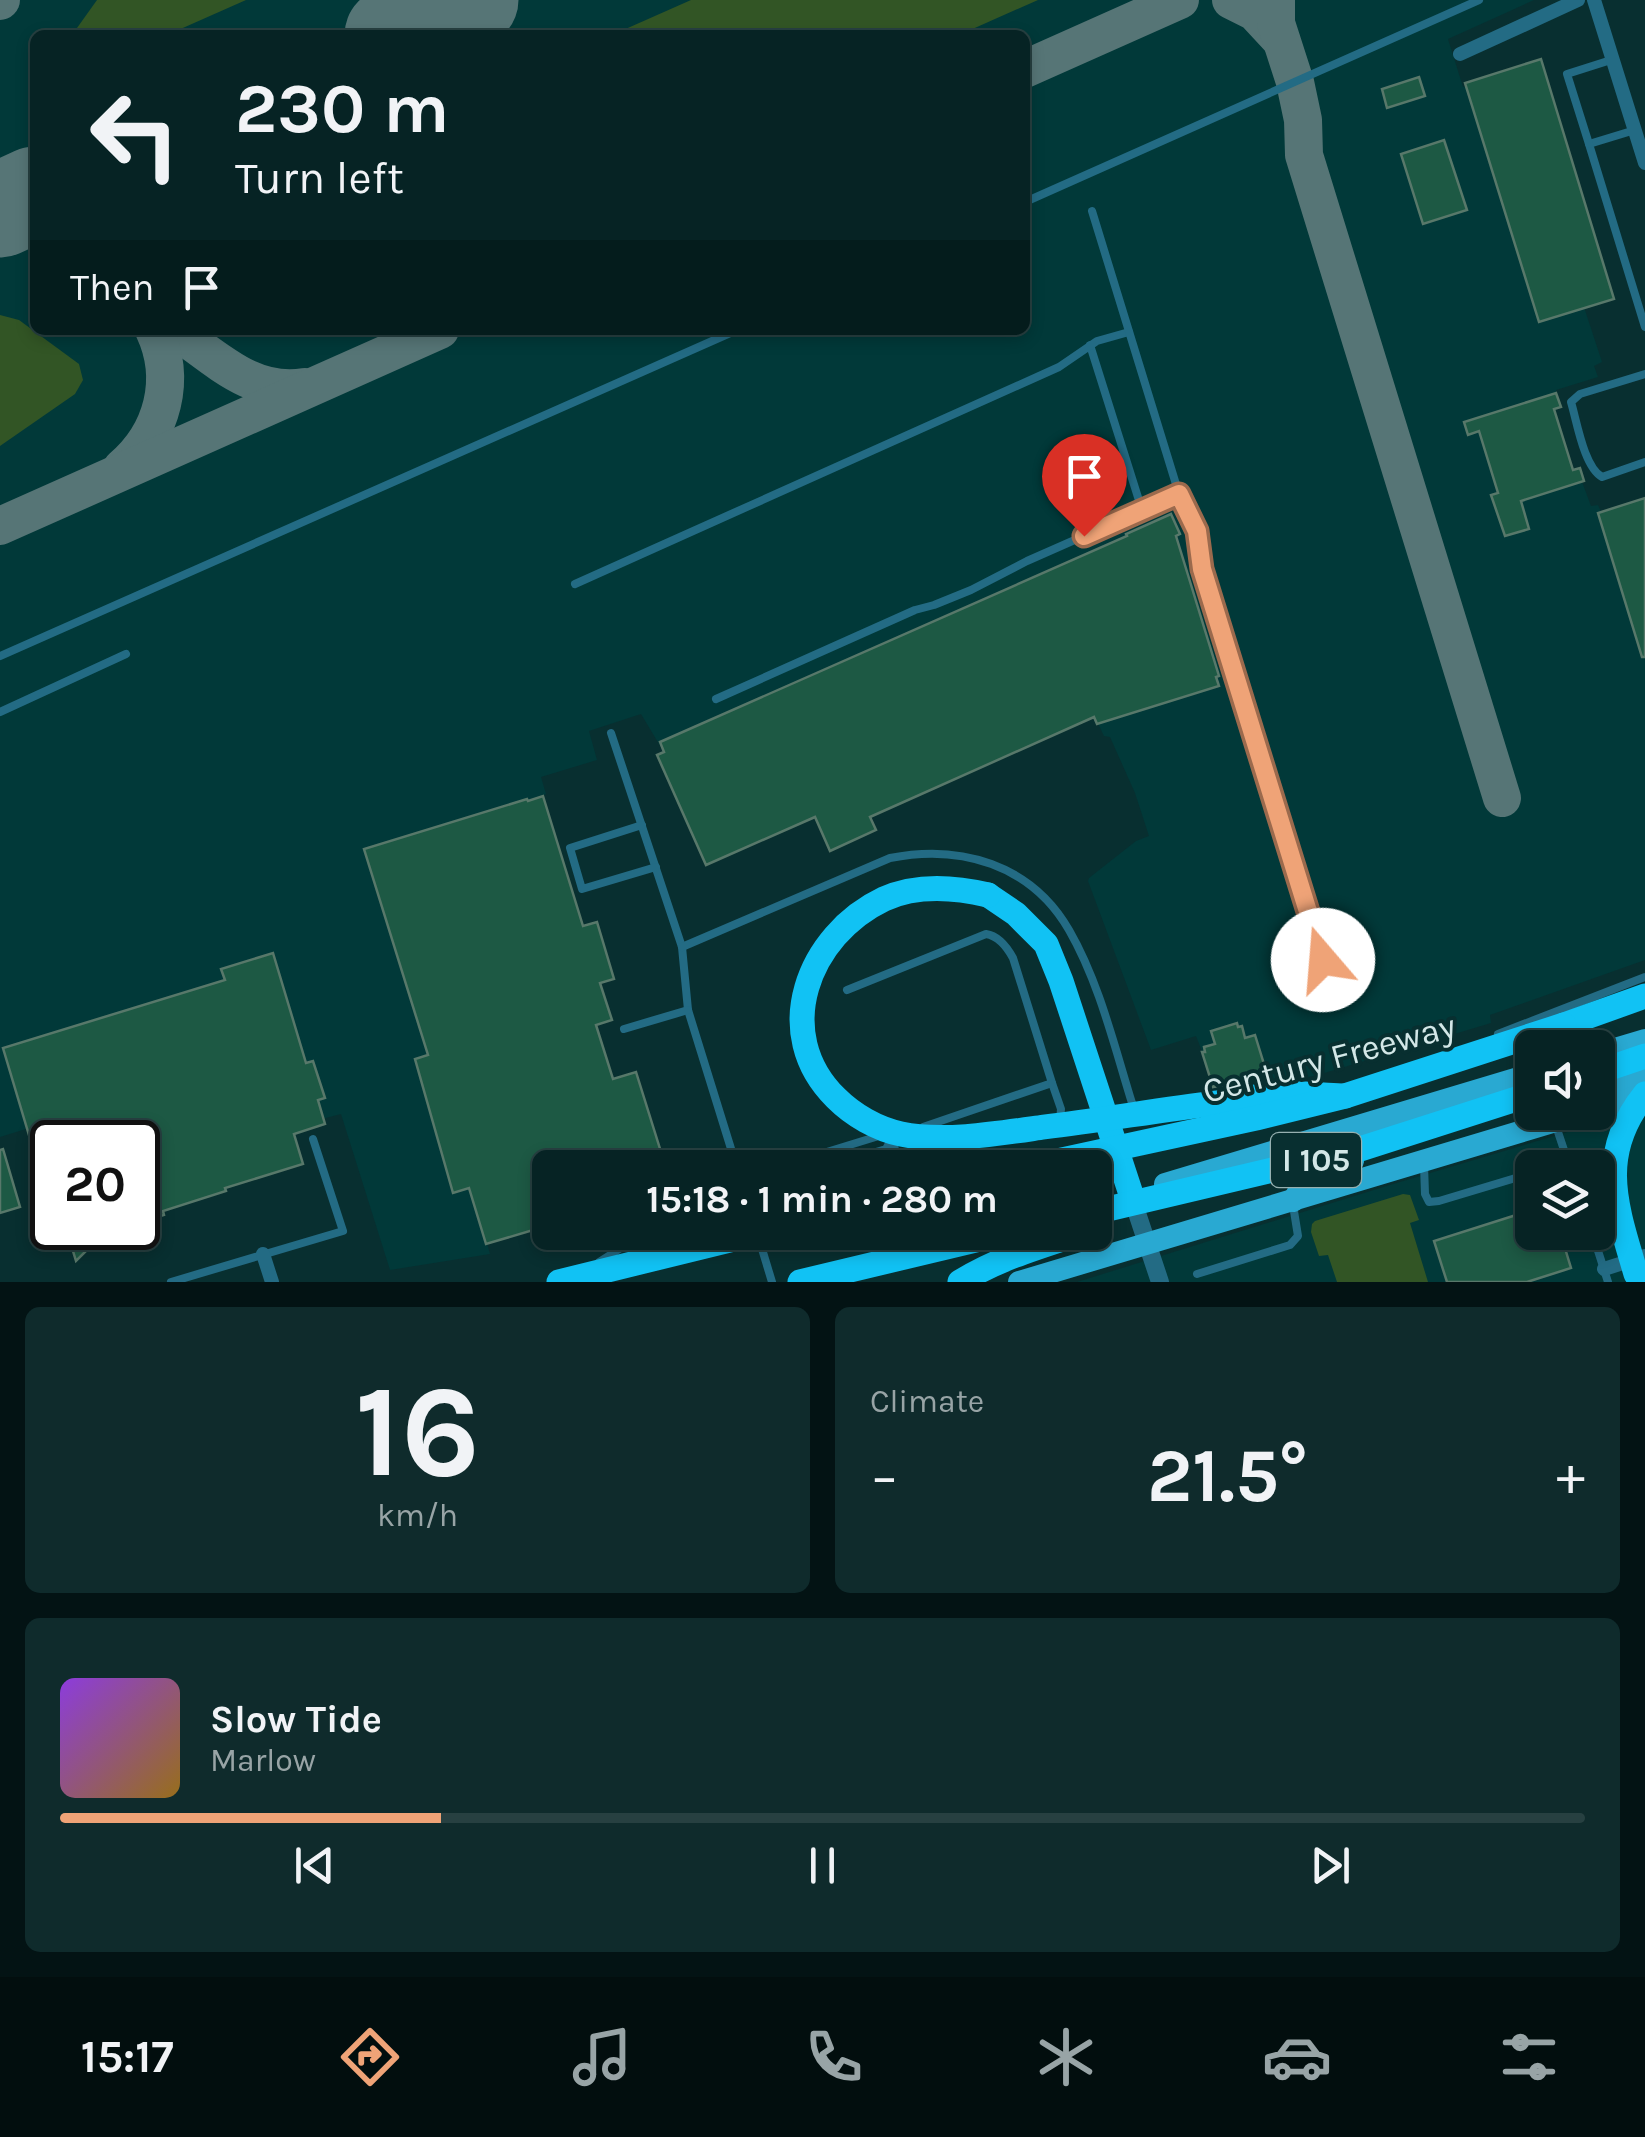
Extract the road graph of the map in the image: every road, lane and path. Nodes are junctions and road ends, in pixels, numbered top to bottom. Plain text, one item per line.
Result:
1 (1478, 0) edge
2 (1578, 0) edge
3 (1594, 0) edge
4 (1460, 54) dead end
5 (1613, 59) junction
6 (1634, 130) junction
7 (1590, 144) junction
8 (1645, 163) edge
9 (1030, 200) edge
10 (1092, 211) dead end
11 (1645, 327) edge
12 (1129, 332) junction
13 (725, 335) edge
14 (1090, 345) junction
15 (1645, 374) edge
16 (1645, 462) edge
17 (1179, 494) junction
18 (1142, 510) junction
19 (575, 584) dead end
20 (126, 654) dead end
21 (0, 656) edge
22 (716, 700) dead end
23 (0, 712) edge
24 (611, 733) dead end
25 (642, 826) junction
26 (656, 867) junction
27 (682, 947) junction
28 (1645, 977) edge
29 (848, 990) dead end
30 (1334, 996) dead end
31 (1645, 996) edge
32 (688, 1010) junction
33 (1523, 1024) junction
34 (624, 1029) dead end
35 (1525, 1030) edge
36 (1489, 1037) dead end
37 (1645, 1040) edge
38 (1615, 1049) edge
39 (1455, 1050) dead end
40 (1645, 1056) edge
41 (1615, 1066) edge
42 (1645, 1072) edge
43 (1366, 1078) dead end
44 (1515, 1079) edge
45 (1615, 1082) edge
46 (1052, 1083) junction
47 (1346, 1090) junction
48 (1645, 1094) edge
49 (1515, 1099) edge
50 (1615, 1104) edge
51 (1232, 1111) dead end
52 (1515, 1112) edge
53 (1159, 1123) dead end
54 (1516, 1130) edge
55 (892, 1138) junction
56 (313, 1140) dead end
57 (731, 1150) edge
58 (834, 1150) edge
59 (883, 1150) edge
60 (1109, 1150) edge
61 (1357, 1150) junction
62 (1424, 1162) junction
63 (1515, 1178) edge
64 (1131, 1194) junction
65 (1293, 1201) junction
66 (1112, 1202) edge
67 (1112, 1205) edge
68 (1112, 1224) edge
69 (1147, 1244) junction
70 (618, 1250) edge
71 (642, 1250) edge
72 (688, 1250) edge
73 (764, 1250) edge
74 (934, 1250) edge
75 (953, 1250) edge
76 (1027, 1250) edge
77 (1598, 1250) edge
78 (263, 1254) junction
79 (1645, 1256) edge
80 (1197, 1274) dead end
81 (1606, 1275) edge
82 (171, 1282) edge
83 (272, 1282) edge
84 (559, 1282) edge
85 (569, 1282) edge
86 (589, 1282) edge
87 (772, 1282) edge
88 (800, 1282) edge
89 (854, 1282) edge
90 (960, 1282) edge
91 (1019, 1282) edge
92 (1160, 1282) edge
93 (1639, 1282) edge

1 - 9 lane
2 - 4 street
3 - 5 street
5 - 6 street
5 - 7 lane
6 - 7 lane
6 - 8 street
7 - 11 lane
10 - 12 lane
12 - 14 lane
12 - 17 lane
13 - 21 lane
14 - 18 lane
14 - 19 lane
15 - 16 lane
17 - 18 lane
17 - 30 lane
18 - 22 lane
20 - 23 lane
24 - 25 lane
25 - 26 lane
25 - 26 lane
26 - 27 lane
27 - 32 lane
27 - 53 lane
28 - 33 lane
29 - 46 lane
31 - 47 highway, Century Freeway / I 105, bridge
32 - 34 lane
32 - 57 lane
33 - 35 lane
33 - 36 lane
37 - 38 main road
39 - 43 lane
40 - 41 highway
42 - 45 main road
44 - 64 main road
46 - 55 lane
46 - 55 lane
47 - 51 lane
47 - 60 highway, Century Freeway / I 105, bridge
47 - 64 highway, bridge
48 - 50 main road
48 - 93 highway, bridge
49 - 61 highway, I 105, bridge
52 - 65 main road
54 - 62 main road
55 - 58 lane
55 - 59 lane
56 - 78 lane
61 - 67 highway, I 105, bridge
61 - 68 highway, bridge
62 - 63 lane
62 - 65 main road
64 - 66 main road
64 - 69 street
65 - 69 main road
65 - 80 lane
69 - 91 main road
69 - 92 street
70 - 85 lane
71 - 86 lane
72 - 84 highway, bridge
73 - 87 lane
74 - 88 highway, bridge
75 - 89 main road
76 - 90 highway
77 - 81 lane
78 - 82 lane
78 - 83 street
79 - 81 street

